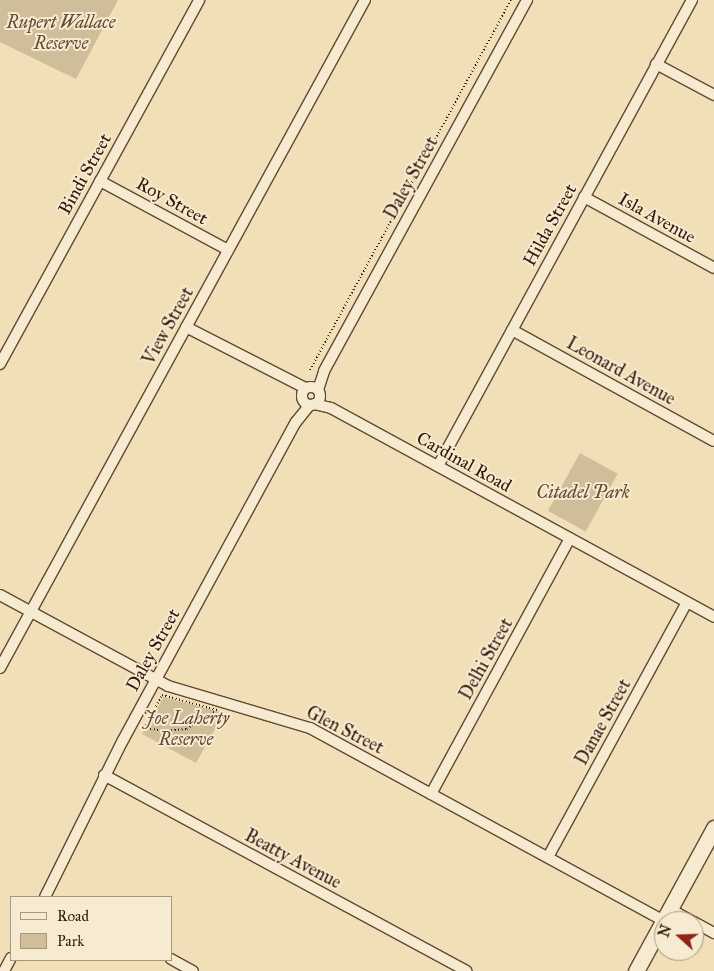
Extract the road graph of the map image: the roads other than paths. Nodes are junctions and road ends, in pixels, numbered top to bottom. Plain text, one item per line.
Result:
1 (199, 0) edge
2 (365, 0) edge
3 (526, 0) edge
4 (692, 0) edge
5 (656, 64) junction
6 (714, 95) edge
7 (100, 181) junction
8 (584, 197) junction
9 (228, 250) junction
10 (714, 268) edge
11 (186, 327) junction
12 (512, 330) junction
13 (0, 364) edge
14 (310, 396) junction
15 (714, 440) edge
16 (438, 466) junction
17 (570, 538) junction
18 (0, 595) edge
19 (687, 602) junction
20 (31, 612) junction
21 (714, 617) edge
22 (0, 668) edge
23 (156, 680) junction
24 (104, 775) junction
25 (431, 794) junction
26 (714, 828) edge
27 (548, 857) junction
28 (50, 896) edge
29 (659, 911) edge
30 (669, 911) edge
31 (654, 938) edge
32 (10, 960) edge
33 (172, 961) edge
34 (4, 971) edge
35 (192, 971) edge
36 (466, 971) edge
37 (636, 971) edge

1 - 7 street, Bindi Street
2 - 9 street, View Street
3 - 14 street, Daley Street
4 - 5 street, Hilda Street
5 - 6 street
5 - 8 street, Hilda Street
7 - 9 street, Roy Street
7 - 13 street, Bindi Street
8 - 10 street, Isla Avenue
8 - 12 street, Hilda Street
9 - 11 street, View Street
11 - 14 street, Cardinal Road
11 - 20 street, View Street
12 - 15 street, Leonard Avenue
12 - 16 street, Hilda Street
14 - 16 street, Cardinal Road
14 - 23 street, Daley Street
16 - 17 street, Cardinal Road
17 - 19 street, Cardinal Road
17 - 25 street, Delhi Street
18 - 20 street, Glen Street
19 - 21 street, Cardinal Road
19 - 27 street, Danae Street
20 - 22 street, View Street
20 - 23 street, Glen Street
23 - 24 street, Daley Street
23 - 25 street, Glen Street
24 - 28 street, Daley Street
24 - 36 street, Beatty Avenue
25 - 27 street, Glen Street
26 - 30 street
27 - 29 street, Glen Street
31 - 37 street
32 - 34 street
33 - 35 street

